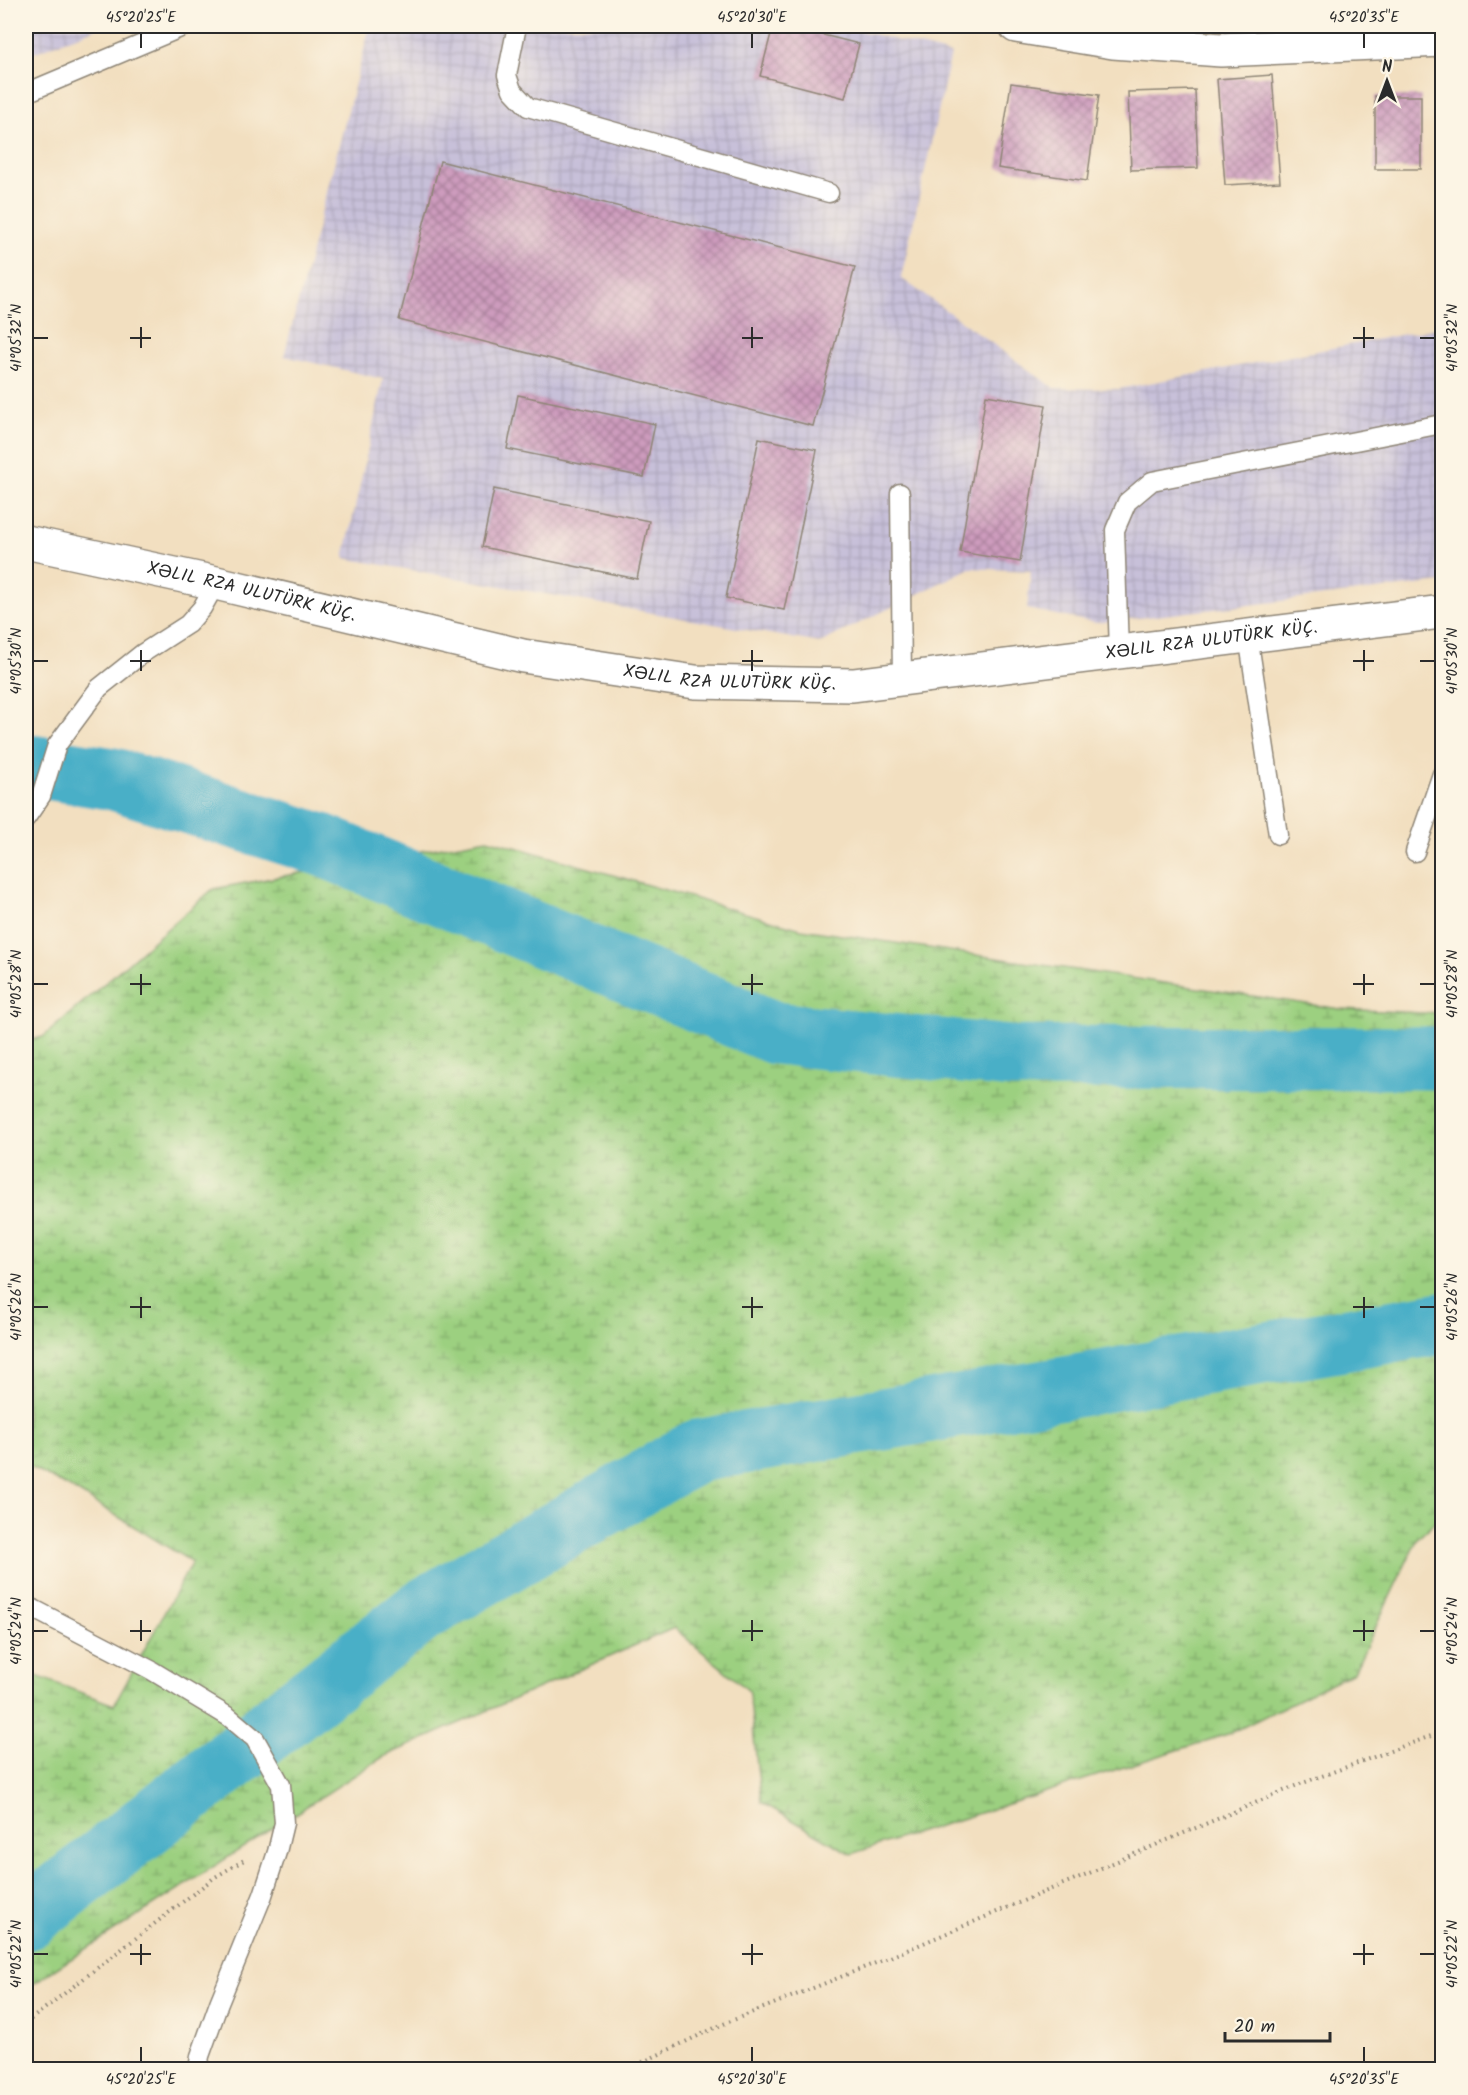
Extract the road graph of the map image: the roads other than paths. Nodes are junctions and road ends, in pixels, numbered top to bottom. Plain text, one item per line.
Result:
1 (185, 26) edge
2 (517, 26) edge
3 (1016, 26) edge
4 (1443, 40) edge
5 (26, 93) edge
6 (829, 193) dead end
7 (1443, 424) edge
8 (900, 493) dead end
9 (26, 542) edge
10 (216, 583) junction
11 (1443, 612) edge
12 (1248, 636) junction
13 (1119, 652) junction
14 (902, 679) junction
15 (1443, 774) edge
16 (26, 818) edge
17 (1278, 835) dead end
18 (1415, 852) dead end
19 (26, 1605) edge
20 (198, 2070) edge

1 - 5 lane
2 - 6 lane
3 - 4 street
7 - 13 lane
8 - 14 lane
9 - 10 street, XƏLIL RZA ULUTÜRK KÜÇ.
10 - 14 street, XƏLIL RZA ULUTÜRK KÜÇ.
10 - 16 lane
11 - 12 street, XƏLIL RZA ULUTÜRK KÜÇ.
12 - 13 street, XƏLIL RZA ULUTÜRK KÜÇ.
12 - 17 lane
13 - 14 street, XƏLIL RZA ULUTÜRK KÜÇ.
15 - 18 lane
19 - 20 lane

